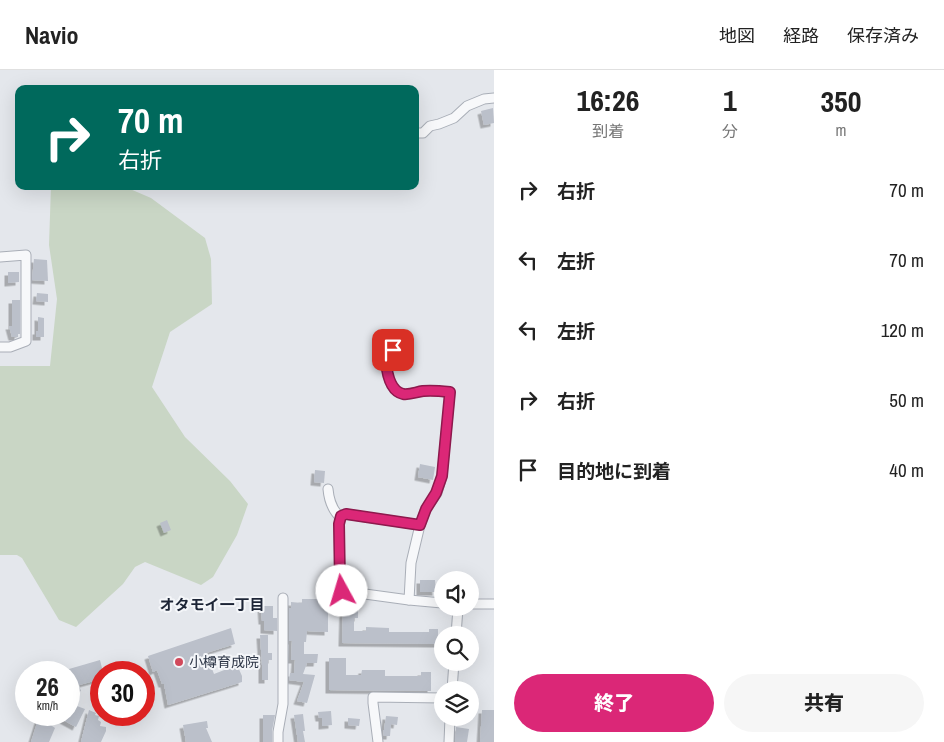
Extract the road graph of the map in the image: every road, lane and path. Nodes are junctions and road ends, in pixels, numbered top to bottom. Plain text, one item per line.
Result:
1 (494, 98) edge
2 (419, 132) edge
3 (0, 257) edge
4 (0, 347) edge
5 (393, 350) dead end
6 (328, 489) dead end
7 (341, 518) junction
8 (420, 525) junction
9 (283, 598) dead end
10 (408, 600) junction
11 (434, 602) edge
12 (479, 604) edge
13 (494, 604) edge
14 (434, 698) edge
15 (450, 726) edge
16 (278, 742) edge
17 (378, 742) edge
18 (449, 742) edge

1 - 2 street
3 - 4 street
5 - 8 street
6 - 7 street
7 - 8 street
7 - 10 street
8 - 10 street
9 - 16 street
10 - 11 street
12 - 13 street
14 - 17 street
15 - 18 street

